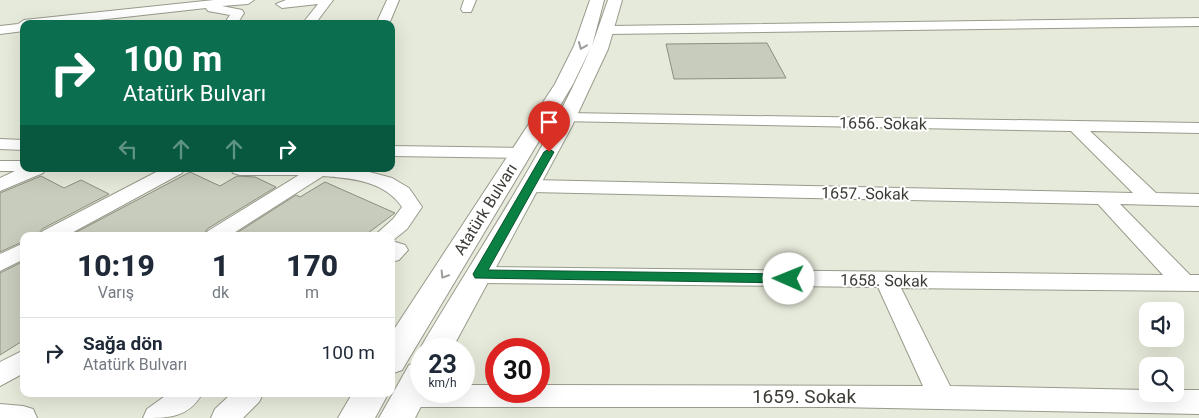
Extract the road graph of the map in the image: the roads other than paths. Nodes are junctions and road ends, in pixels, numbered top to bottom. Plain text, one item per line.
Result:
1 (248, 0) edge
2 (320, 0) edge
3 (326, 0) edge
4 (393, 0) edge
5 (597, 0) edge
6 (615, 0) edge
7 (282, 4) dead end
8 (69, 20) edge
9 (94, 20) edge
10 (234, 20) edge
11 (311, 20) edge
12 (384, 20) edge
13 (1199, 22) edge
14 (20, 26) edge
15 (0, 28) edge
16 (608, 30) junction
17 (566, 118) junction
18 (1074, 126) junction
19 (1199, 128) edge
20 (0, 144) edge
21 (20, 145) edge
22 (395, 151) edge
23 (519, 153) junction
24 (0, 166) edge
25 (20, 166) edge
26 (29, 172) edge
27 (169, 172) edge
28 (316, 172) edge
29 (337, 172) edge
30 (0, 185) edge
31 (531, 186) junction
32 (1103, 198) junction
33 (1151, 199) junction
34 (1199, 200) edge
35 (57, 232) edge
36 (221, 232) edge
37 (390, 232) edge
38 (20, 252) edge
39 (0, 263) edge
40 (479, 274) junction
41 (886, 280) junction
42 (1191, 283) edge
43 (442, 338) edge
44 (395, 354) edge
45 (20, 362) edge
46 (0, 375) edge
47 (409, 396) edge
48 (184, 397) edge
49 (246, 397) edge
50 (369, 397) edge
51 (943, 399) junction
52 (1199, 402) edge
53 (0, 416) edge
54 (23, 418) edge
55 (157, 418) edge
56 (225, 418) edge
57 (356, 418) edge

1 - 8 street
2 - 7 street
3 - 11 street
4 - 12 street
5 -> 23 main road, Atatürk Bulvarı
6 - 16 main road, Atatürk Bulvarı
9 - 10 street
13 - 16 street
14 - 15 street
16 - 17 main road, Atatürk Bulvarı
17 - 18 street, 1656. Sokak
17 - 31 main road, Atatürk Bulvarı
18 - 19 street, 1656. Sokak
18 - 33 street
20 - 21 street
22 - 23 street
23 -> 44 main road, Atatürk Bulvarı
24 - 25 street
26 - 30 street
27 - 35 street
28 - 36 street
29 - 37 street
31 - 32 street, 1657. Sokak
31 - 40 main road, Atatürk Bulvarı
32 - 33 street, 1657. Sokak
32 - 42 street
33 - 34 street, 1657. Sokak
38 - 39 street
40 - 41 street, 1658. Sokak
40 - 43 main road, Atatürk Bulvarı
41 - 42 street, 1658. Sokak
41 - 51 street
45 - 46 street
47 - 51 street, 1659. Sokak
48 - 55 street
49 - 56 street
50 - 57 main road
51 - 52 street, 1659. Sokak
53 - 54 street

